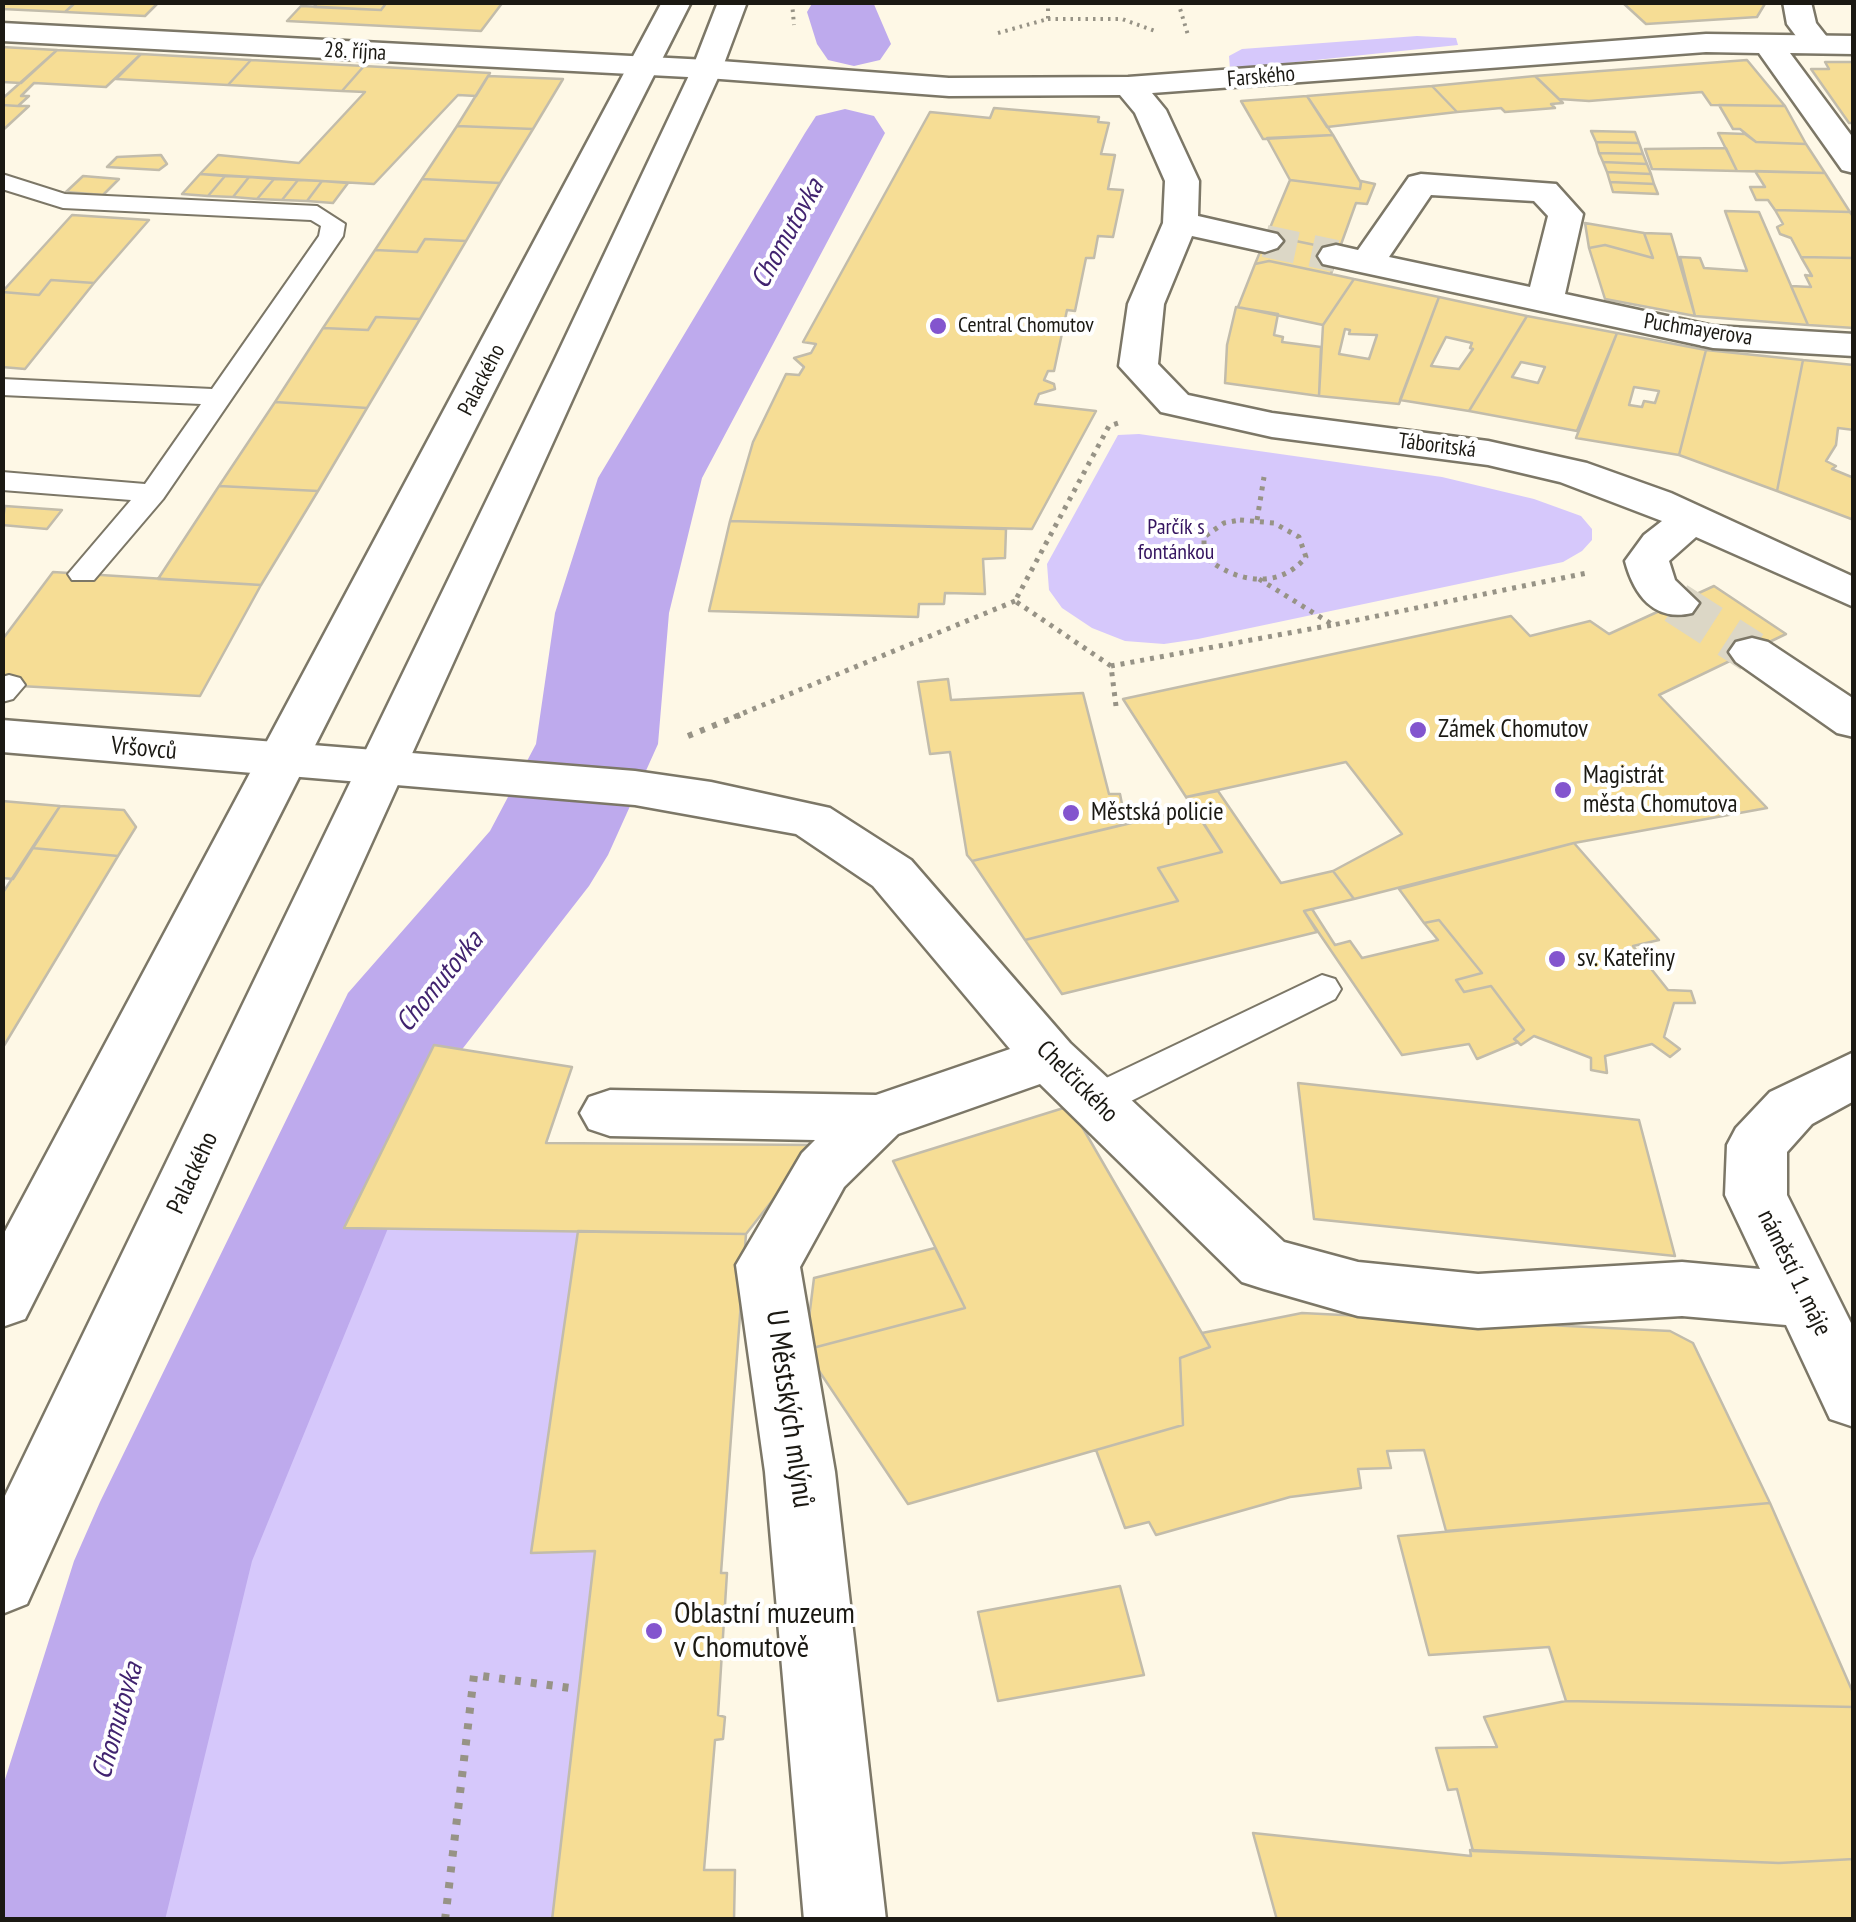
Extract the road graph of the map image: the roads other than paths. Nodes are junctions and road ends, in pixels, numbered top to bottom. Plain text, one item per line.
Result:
1 (677, 2) edge
2 (733, 2) edge
3 (1797, 2) edge
4 (192, 12) dead end
5 (2, 32) edge
6 (1766, 41) junction
7 (163, 42) junction
8 (1816, 42) junction
9 (1854, 45) edge
10 (646, 67) junction
11 (707, 69) junction
12 (1128, 86) junction
13 (1850, 152) edge
14 (2, 181) edge
15 (1180, 223) junction
16 (1265, 241) tunnel mouth
17 (1545, 301) junction
18 (1854, 345) edge
19 (2, 388) edge
20 (219, 397) junction
21 (2, 481) edge
22 (153, 493) junction
23 (1691, 520) junction
24 (83, 574) dead end
25 (1854, 594) edge
26 (1676, 603) tunnel mouth
27 (1752, 652) tunnel mouth
28 (1854, 722) edge
29 (2, 736) edge
30 (286, 758) junction
31 (384, 765) junction
32 (1322, 989) dead end
33 (1050, 1058) junction
34 (1854, 1074) edge
35 (1095, 1101) junction
36 (610, 1113) dead end
37 (876, 1118) junction
38 (2, 1300) edge
39 (1806, 1300) junction
40 (1854, 1398) edge
41 (2, 1580) edge
42 (845, 1920) edge

1 - 10 street, Palackého
2 - 11 street, Palackého
3 - 8 street
4 - 7 street
5 - 7 street, 28. října
6 - 8 street, Farského
6 - 12 street, Farského
6 - 13 street
7 - 10 street, 28. října
8 - 9 street, Farského
10 - 11 street, 28. října
10 - 30 street, Palackého
11 - 12 street, Farského
11 - 31 street, Palackého
12 - 15 street
14 - 20 lane
15 - 16 street
15 - 23 street, Táboritská
17 - 17 street, Puchmayerova
17 - 18 street, Puchmayerova
19 - 20 lane
20 - 22 lane
21 - 22 lane
22 - 24 lane
23 - 25 street, Táboritská
23 - 26 street
27 - 28 street
29 - 30 street, Vršovců
30 - 31 street
30 - 38 street, Palackého
31 - 33 street, Chelčického
31 - 41 street, Palackého
32 - 35 lane
33 - 35 street, Chelčického
33 - 37 street, U Městských mlýnů
34 - 39 street, náměstí 1. máje
35 - 39 street, Chelčického
36 - 37 street
37 - 42 street, U Městských mlýnů
39 - 40 street, náměstí 1. máje

